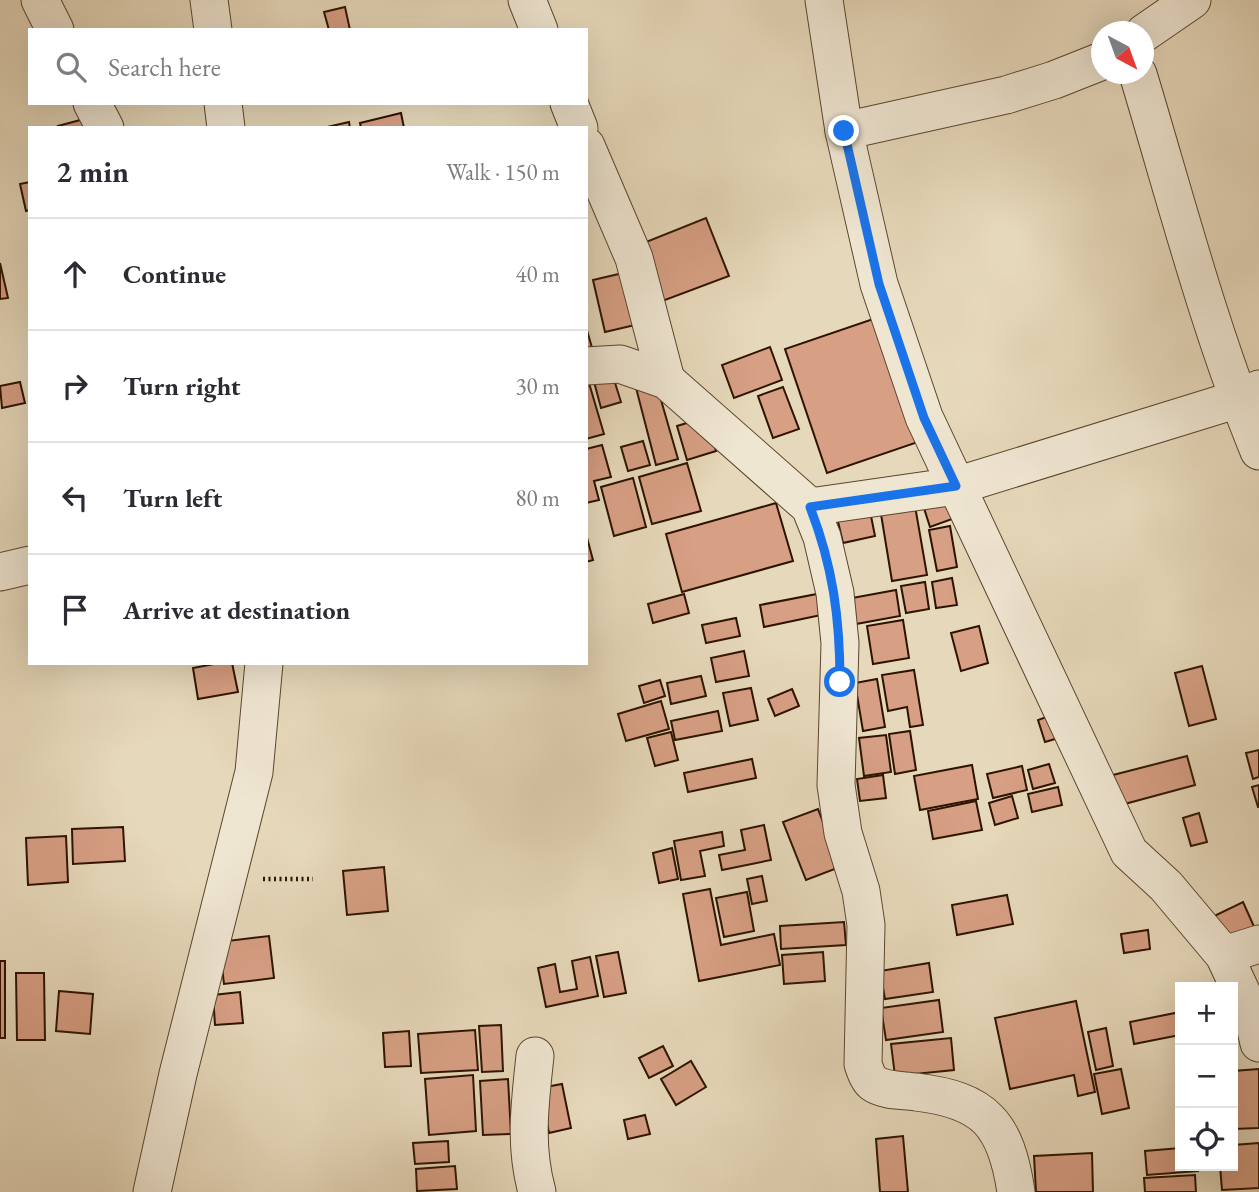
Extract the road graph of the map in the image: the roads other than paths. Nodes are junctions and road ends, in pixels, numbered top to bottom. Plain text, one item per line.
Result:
1 (40, 0) edge
2 (209, 0) edge
3 (527, 0) edge
4 (824, 0) edge
5 (1192, 0) edge
6 (1154, 26) edge
7 (54, 28) edge
8 (213, 28) edge
9 (538, 28) edge
10 (1091, 65) edge
11 (1141, 84) edge
12 (93, 105) edge
13 (223, 105) edge
14 (570, 105) edge
15 (103, 126) edge
16 (226, 126) edge
17 (578, 126) edge
18 (844, 131) junction
19 (588, 151) edge
20 (588, 366) edge
21 (666, 380) junction
22 (1248, 394) edge
23 (1259, 451) edge
24 (956, 486) junction
25 (810, 507) junction
26 (264, 665) edge
27 (1259, 944) edge
28 (1224, 956) junction
29 (1258, 1034) edge
30 (535, 1056) dead end
31 (152, 1192) edge
32 (537, 1192) edge
33 (1016, 1192) edge

1 - 7 street
2 - 8 street
3 - 9 street
4 - 18 street
5 - 6 street
10 - 18 street
11 - 22 street
12 - 15 street
13 - 16 street
14 - 17 street
18 - 24 street
19 - 21 street
20 - 21 street
21 - 25 street
22 - 23 street
22 - 24 street
24 - 25 street
24 - 28 street
25 - 33 street
26 - 31 street
27 - 28 street
28 - 29 street
30 - 32 street

